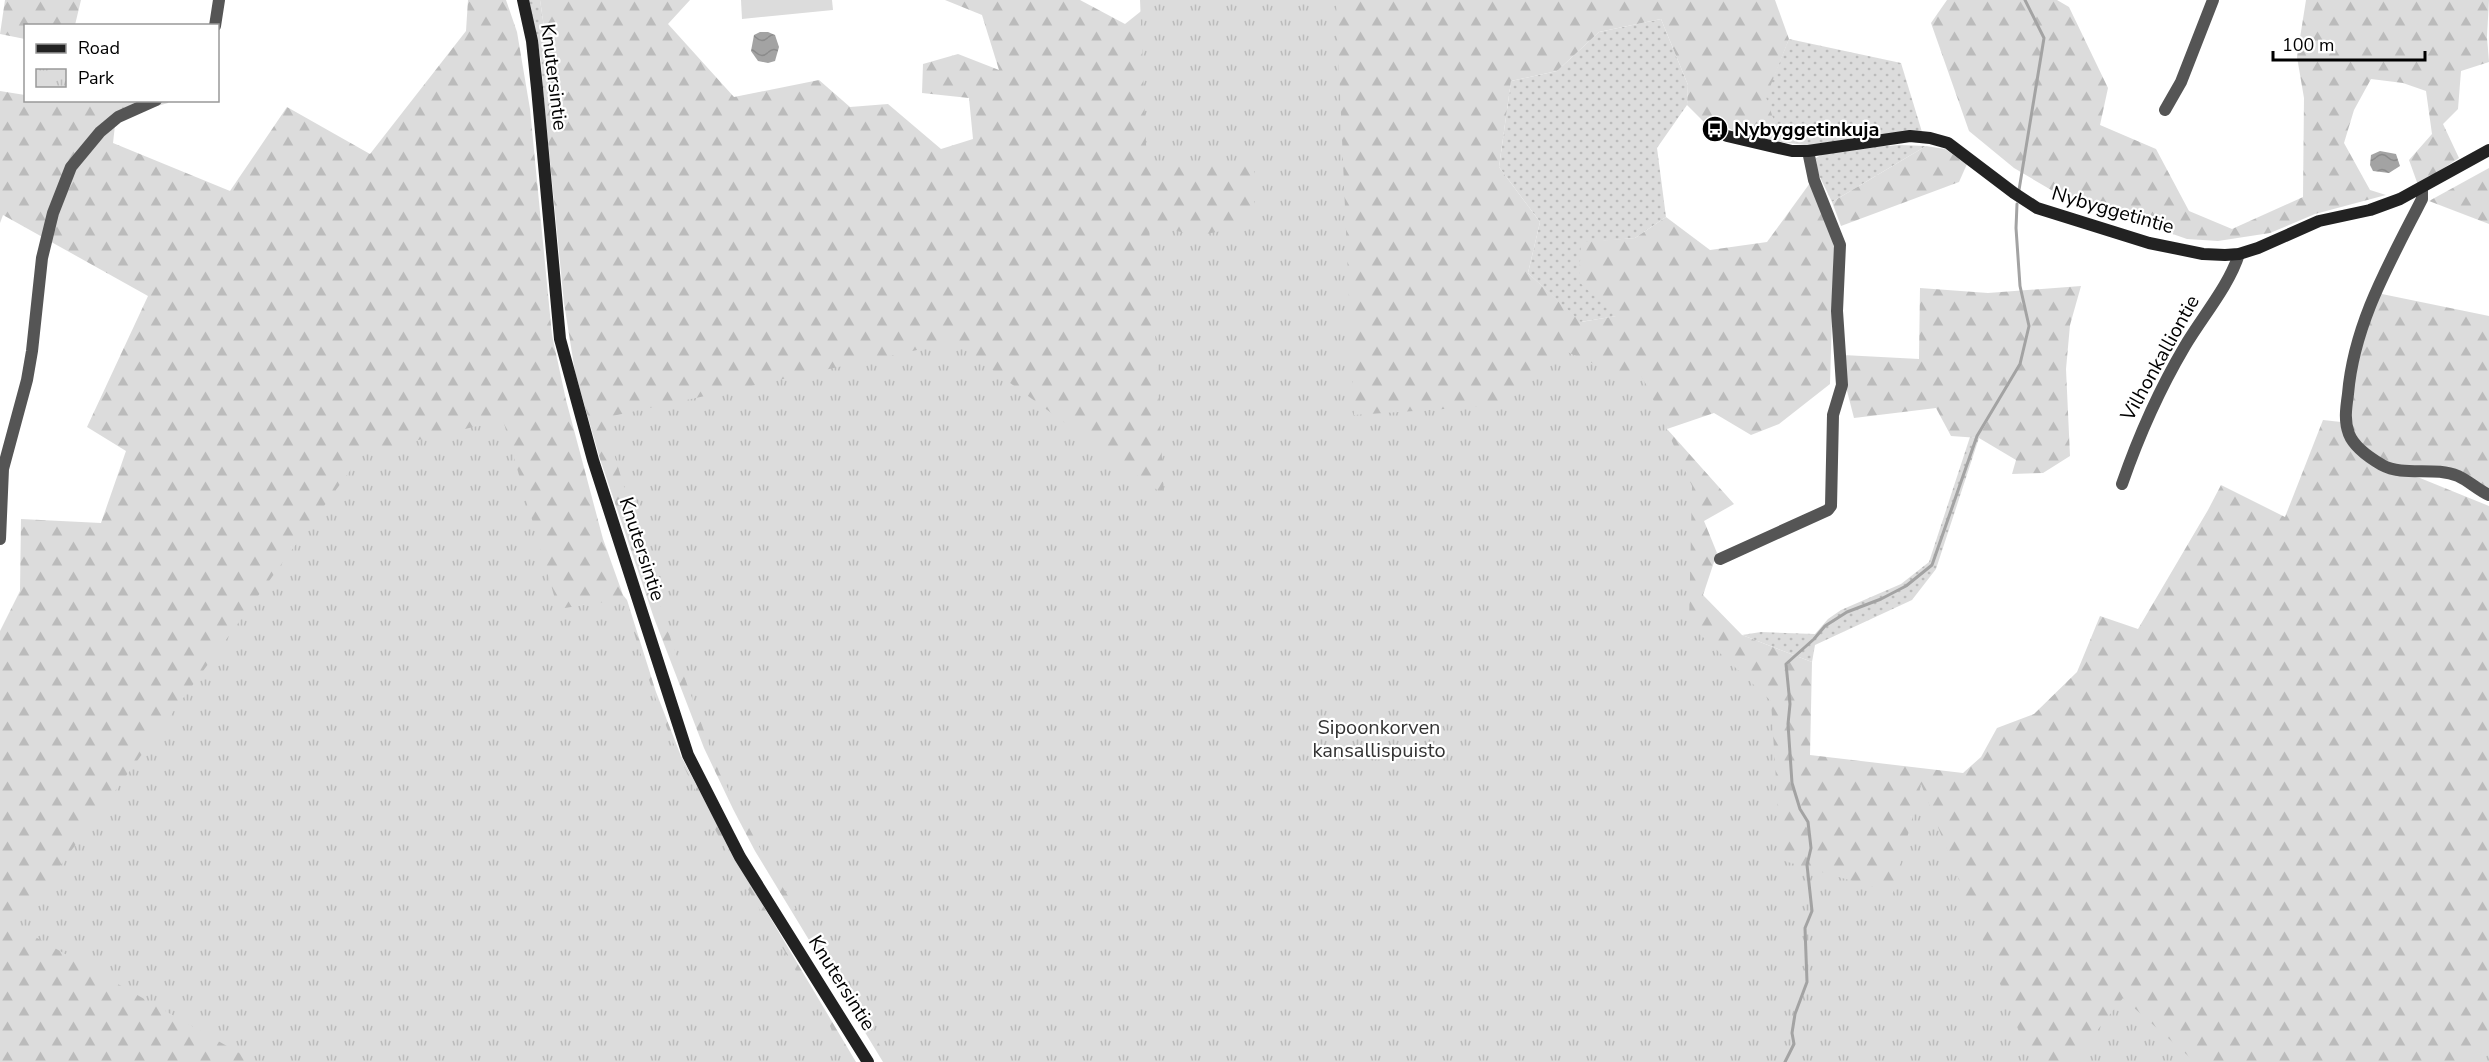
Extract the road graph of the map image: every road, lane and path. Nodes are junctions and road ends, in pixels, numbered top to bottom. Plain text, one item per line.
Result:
1 (219, 0) edge
2 (523, 0) edge
3 (2213, 0) edge
4 (216, 24) edge
5 (152, 102) edge
6 (2165, 110) dead end
7 (1727, 136) dead end
8 (2489, 150) edge
9 (1808, 151) junction
10 (2422, 189) junction
11 (2239, 254) junction
12 (2122, 484) dead end
13 (2489, 495) edge
14 (0, 539) edge
15 (1720, 559) dead end
16 (868, 1062) edge

1 - 4 street
2 - 16 street, Knutersintie
3 - 6 street
5 - 14 street
7 - 9 street, Nybyggetintie
8 - 10 street, Nybyggetintie
9 - 11 street, Nybyggetintie
9 - 15 street
10 - 11 street, Nybyggetintie
10 - 13 street
11 - 12 street, Vilhonkalliontie

